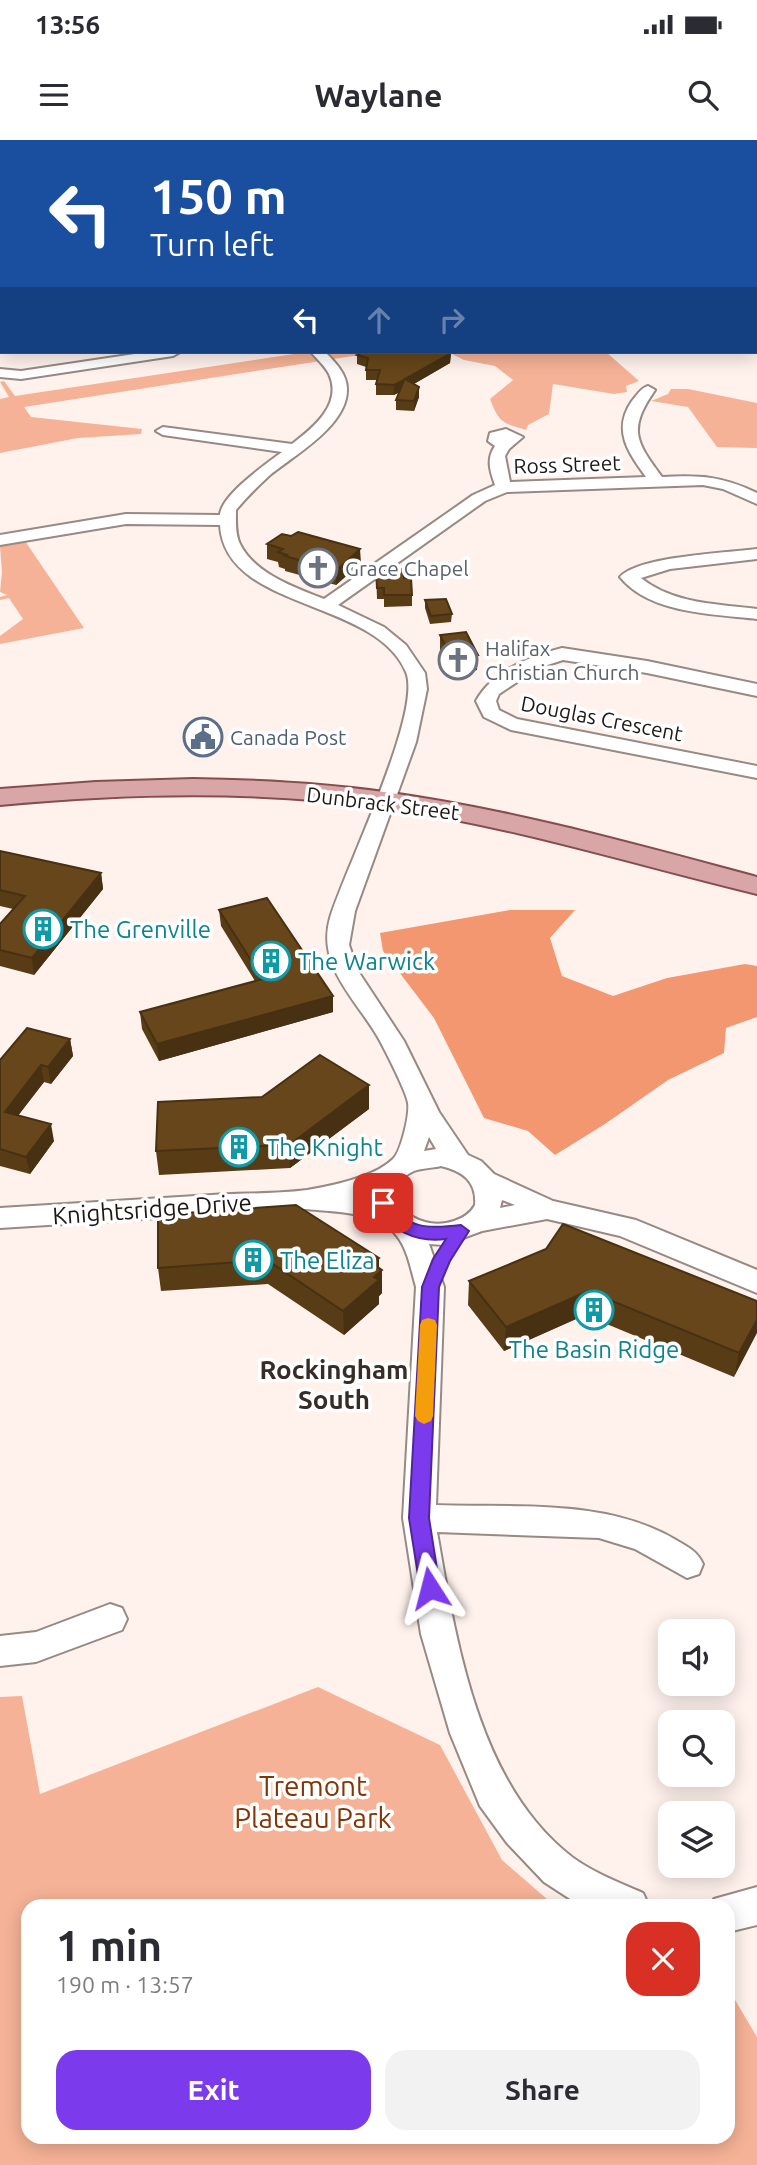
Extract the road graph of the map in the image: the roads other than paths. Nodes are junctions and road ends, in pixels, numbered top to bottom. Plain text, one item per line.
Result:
1 (160, 354) edge
2 (320, 354) edge
3 (0, 373) edge
4 (648, 390) dead end
5 (163, 431) dead end
6 (504, 445) dead end
7 (294, 449) junction
8 (657, 481) junction
9 (504, 487) junction
10 (757, 499) edge
11 (228, 520) junction
12 (0, 540) edge
13 (757, 554) edge
14 (326, 605) junction
15 (757, 614) edge
16 (757, 690) edge
17 (757, 772) edge
18 (0, 779) edge
19 (389, 794) junction
20 (0, 797) edge
21 (757, 867) edge
22 (757, 886) edge
23 (421, 1103) junction
24 (458, 1161) junction
25 (407, 1162) junction
26 (386, 1180) junction
27 (485, 1181) junction
28 (305, 1199) junction
29 (547, 1209) junction
30 (0, 1219) edge
31 (398, 1221) junction
32 (468, 1227) junction
33 (757, 1282) edge
34 (430, 1287) junction
35 (419, 1518) junction
36 (687, 1564) dead end
37 (110, 1619) dead end
38 (0, 1651) edge
39 (612, 1899) edge
40 (757, 1906) edge
41 (735, 1911) edge

1 - 3 street
2 - 7 street
4 - 8 street
5 - 7 street
6 - 9 street
7 - 11 street
8 - 9 street, Ross Street
8 - 10 street, Ross Street
9 - 14 street, Ross Street
11 - 12 street
11 - 14 street
13 - 15 street
14 - 19 street
16 - 17 street, Douglas Crescent
18 - 19 main road, Dunbrack Street
19 - 20 main road, Dunbrack Street
19 - 21 main road, Dunbrack Street
19 - 22 main road, Dunbrack Street
19 - 23 street
23 - 24 street
23 - 25 street
24 - 25 street
24 - 27 street
25 - 26 street
26 - 28 street, Knightsridge Drive
26 - 31 street
27 - 29 street
27 - 32 street
28 - 30 street, Knightsridge Drive
28 - 31 street, Knightsridge Drive
29 - 32 street
29 - 33 street
31 - 32 street
31 - 34 street
32 - 34 street
34 - 35 street
35 - 36 street
35 - 39 street
37 - 38 street
40 - 41 street

